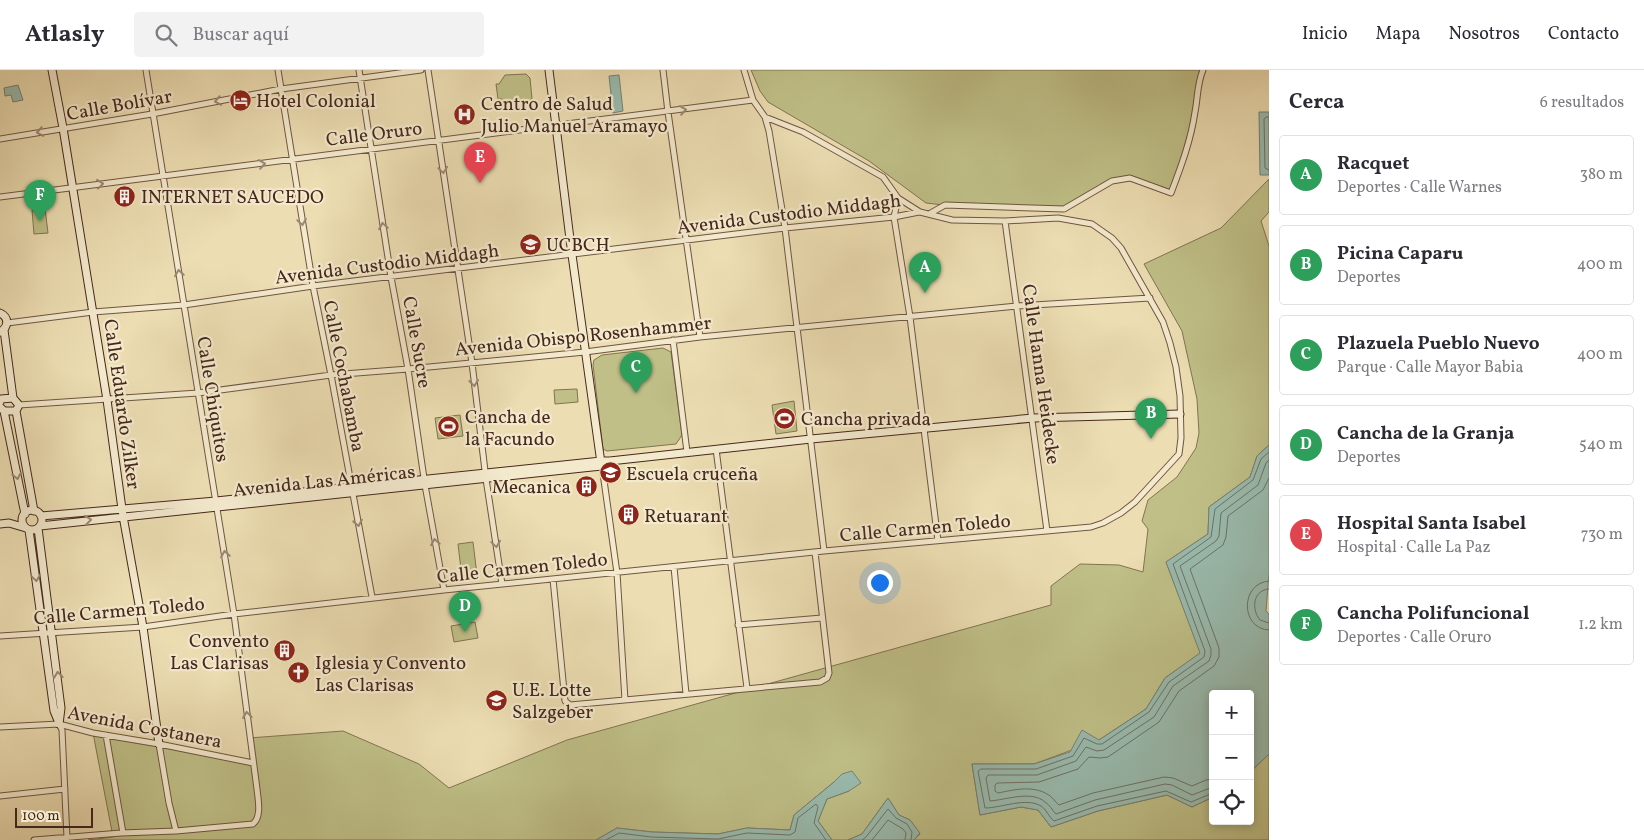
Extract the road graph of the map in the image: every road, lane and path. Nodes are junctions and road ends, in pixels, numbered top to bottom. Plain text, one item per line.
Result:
1 (52, 70) edge
2 (146, 70) edge
3 (278, 70) edge
4 (359, 70) edge
5 (421, 70) edge
6 (428, 70) edge
7 (549, 70) edge
8 (664, 70) edge
9 (744, 70) edge
10 (1203, 70) edge
11 (361, 78) junction
12 (281, 89) junction
13 (753, 100) junction
14 (668, 112) junction
15 (152, 114) junction
16 (765, 117) junction
17 (556, 127) junction
18 (63, 128) junction
19 (0, 139) edge
20 (438, 140) junction
21 (371, 149) junction
22 (292, 160) junction
23 (164, 177) junction
24 (73, 187) junction
25 (0, 197) edge
26 (898, 198) junction
27 (920, 212) junction
28 (929, 214) junction
29 (894, 217) junction
30 (1005, 221) junction
31 (785, 228) junction
32 (688, 241) junction
33 (572, 255) junction
34 (457, 270) junction
35 (391, 277) junction
36 (313, 286) junction
37 (1150, 298) junction
38 (184, 304) junction
39 (0, 305) edge
40 (1018, 306) junction
41 (93, 312) junction
42 (1, 313) edge
43 (910, 317) junction
44 (7, 322) junction
45 (798, 328) junction
46 (2, 331) edge
47 (700, 337) junction
48 (673, 340) junction
49 (585, 352) junction
50 (472, 362) junction
51 (408, 369) junction
52 (331, 375) junction
53 (198, 393) junction
54 (13, 398) junction
55 (107, 400) junction
56 (1, 402) edge
57 (17, 408) junction
58 (1180, 414) junction
59 (1033, 418) junction
60 (924, 428) junction
61 (812, 438) junction
62 (716, 449) junction
63 (687, 452) junction
64 (601, 463) junction
65 (486, 476) junction
66 (425, 482) junction
67 (351, 489) junction
68 (217, 504) junction
69 (34, 511) junction
70 (122, 513) junction
71 (24, 515) junction
72 (40, 516) junction
73 (9, 523) junction
74 (0, 524) edge
75 (39, 527) junction
76 (27, 529) junction
77 (1047, 531) junction
78 (938, 541) junction
79 (824, 550) junction
80 (814, 552) junction
81 (730, 561) junction
82 (674, 567) junction
83 (617, 573) junction
84 (552, 579) junction
85 (502, 584) junction
86 (444, 590) junction
87 (372, 597) junction
88 (234, 614) junction
89 (822, 618) junction
90 (738, 625) junction
91 (143, 627) junction
92 (44, 633) junction
93 (53, 633) junction
94 (0, 636) edge
95 (747, 688) junction
96 (686, 694) junction
97 (625, 700) junction
98 (59, 724) junction
99 (0, 727) edge
100 (106, 735) junction
101 (159, 744) junction
102 (254, 763) junction
103 (65, 789) junction
104 (0, 796) edge
105 (176, 831) junction
106 (122, 833) junction
107 (67, 838) junction
108 (34, 840) edge

1 - 18 street, Calle Eduardo Zilker
2 - 15 street, Calle Chiquitos
3 - 12 street, Calle Cochabamba
4 - 11 street, Calle Sucre
5 - 11 street, Calle Bolívar
6 - 20 street
7 - 17 street
8 - 14 street
9 - 13 street
10 - 28 street
11 - 12 street, Calle Bolívar
11 - 21 street, Calle Sucre
12 -> 15 street, Calle Bolívar
12 - 22 street, Calle Cochabamba
14 -> 13 street, Calle Oruro
13 - 16 street
14 - 17 street, Calle Oruro
14 - 32 street
15 - 18 street, Calle Bolívar
15 - 23 street, Calle Chiquitos
16 - 26 street
16 - 31 street
17 - 20 street, Calle Oruro
17 - 33 street
18 -> 19 street, Calle Bolívar
18 - 24 street, Calle Eduardo Zilker
20 - 21 street, Calle Oruro
20 -> 34 street
21 - 22 street, Calle Oruro
35 -> 21 street, Calle Sucre
23 -> 22 street, Calle Oruro
22 -> 36 street, Calle Cochabamba
24 -> 23 street, Calle Oruro
38 -> 23 street, Calle Chiquitos
24 - 25 street, Calle Oruro
24 - 41 street, Calle Eduardo Zilker
26 - 27 street
26 - 29 street
27 - 28 street, Calle Carmen Toledo
27 - 29 street, Avenida Custodio Middagh
28 - 30 street, Calle Carmen Toledo
29 - 31 street, Avenida Custodio Middagh
29 - 43 street
30 - 37 street, Calle Carmen Toledo
30 - 40 street, Calle Hanna Heidecke
31 - 32 street, Avenida Custodio Middagh
31 - 45 street
32 - 33 street, Avenida Custodio Middagh
32 - 47 street
33 - 34 street, Avenida Custodio Middagh
33 - 49 street
34 - 35 street, Avenida Custodio Middagh
34 - 50 street
35 - 36 street, Avenida Custodio Middagh
35 - 51 street, Calle Sucre
36 - 38 street, Avenida Custodio Middagh
36 - 52 street, Calle Cochabamba
37 - 40 street, Avenida Obispo Rosenhammer
37 - 58 street, Calle Carmen Toledo
38 - 41 street, Avenida Custodio Middagh
38 - 53 street, Calle Chiquitos
39 - 42 street
40 - 43 street, Avenida Obispo Rosenhammer
40 - 59 street, Calle Hanna Heidecke
41 - 44 street, Avenida Custodio Middagh
41 - 55 street, Calle Eduardo Zilker
42 - 44 street
43 - 45 street, Avenida Obispo Rosenhammer
43 - 60 street
44 - 46 street
45 - 47 street, Avenida Obispo Rosenhammer
45 - 61 street
46 - 54 street
47 - 48 street, Avenida Obispo Rosenhammer
48 - 49 street, Avenida Obispo Rosenhammer
48 - 63 street
49 - 50 street, Avenida Obispo Rosenhammer
49 - 64 street
50 - 51 street, Avenida Obispo Rosenhammer
50 -> 65 street
51 - 52 street, Avenida Obispo Rosenhammer
51 - 66 street, Calle Sucre
52 - 53 street, Avenida Obispo Rosenhammer
52 - 67 street, Calle Cochabamba
53 - 55 street, Avenida Obispo Rosenhammer
53 - 68 street, Calle Chiquitos
54 - 56 street
54 - 57 street
55 - 57 street, Avenida Obispo Rosenhammer
55 - 70 street, Calle Eduardo Zilker
56 - 57 street
56 -> 71 street
57 - 69 street
58 - 59 street, Avenida Las Américas
58 - 77 street, Calle Carmen Toledo
59 - 60 street, Avenida Las Américas
59 - 77 street, Calle Hanna Heidecke
60 - 61 street, Avenida Las Américas
60 - 78 street
61 - 62 street, Avenida Las Américas
61 - 79 street
62 - 63 street, Avenida Las Américas
62 - 81 street
63 - 64 street, Avenida Las Américas
64 - 65 street, Avenida Las Américas
64 - 83 street
65 - 66 street, Avenida Las Américas
65 -> 85 street
66 - 67 street, Avenida Las Américas
86 -> 66 street, Calle Sucre
67 - 68 street, Avenida Las Américas
67 -> 87 street, Calle Cochabamba
68 - 70 street, Avenida Las Américas
88 -> 68 street, Calle Chiquitos
69 - 71 street
69 - 72 street
70 - 72 street, Avenida Las Américas
75 -> 70 street, Avenida Las Américas
70 - 91 street, Calle Eduardo Zilker
71 - 73 street
71 - 76 street
72 - 75 street
73 - 74 street
73 - 76 street
75 - 76 street
75 - 93 street
76 -> 92 street
77 - 78 street, Calle Carmen Toledo
78 - 79 street, Calle Carmen Toledo
79 - 80 street, Calle Carmen Toledo
80 - 81 street, Calle Carmen Toledo
80 - 89 street
81 - 82 street, Calle Carmen Toledo
81 - 90 street
82 - 83 street, Calle Carmen Toledo
82 - 96 street
83 - 84 street, Calle Carmen Toledo
83 - 97 street
84 - 85 street, Calle Carmen Toledo
84 - 97 street
85 - 86 street, Calle Carmen Toledo
86 - 87 street, Calle Carmen Toledo
87 - 88 street, Calle Carmen Toledo
88 - 91 street, Calle Carmen Toledo
102 -> 88 street, Calle Chiquitos
89 - 90 street
89 - 95 street
90 - 95 street
91 - 93 street, Calle Carmen Toledo
91 - 101 street, Calle Eduardo Zilker
92 - 93 street, Calle Carmen Toledo
92 - 94 street, Calle Carmen Toledo
92 - 98 street
98 -> 93 street
95 - 96 street
96 - 97 street
98 - 99 street, Avenida Costanera
98 - 100 street, Avenida Costanera
98 - 103 street
100 - 101 street, Avenida Costanera
100 - 106 street
101 - 102 street, Avenida Costanera
101 - 105 street
102 - 105 street, Calle Chiquitos
103 - 104 street
103 - 107 street
105 - 106 street
106 - 107 street
107 - 108 street

